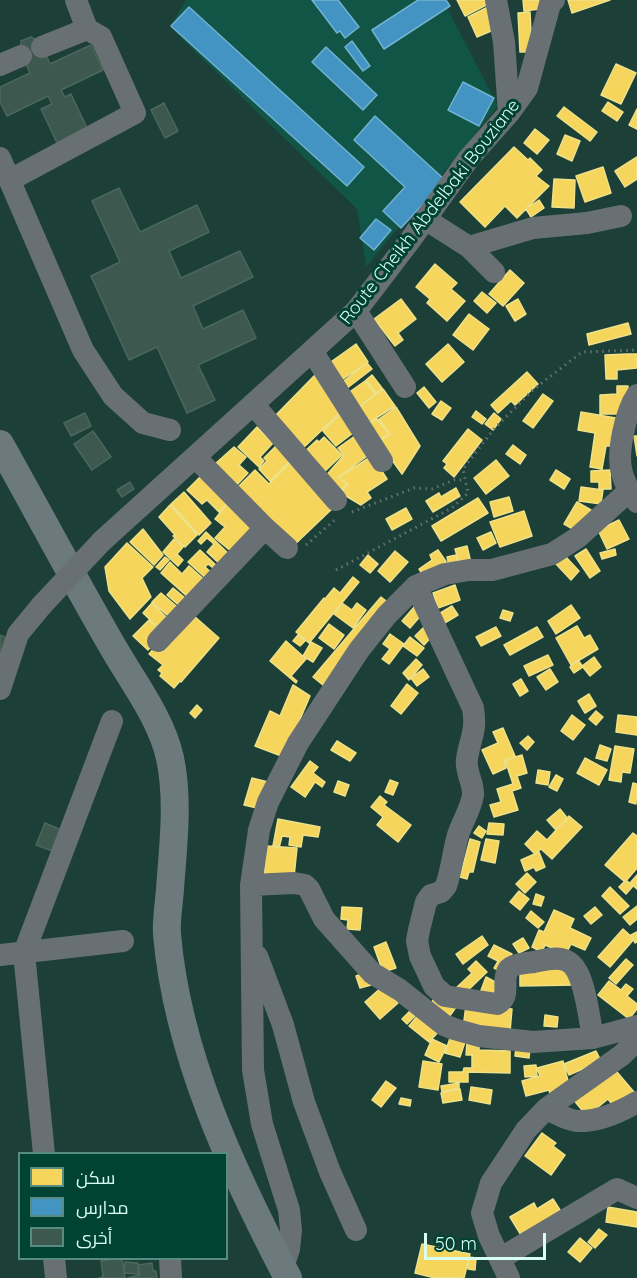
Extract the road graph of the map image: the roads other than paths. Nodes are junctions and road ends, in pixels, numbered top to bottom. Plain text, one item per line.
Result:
1 (76, 0) edge
2 (496, 0) edge
3 (550, 1) edge
4 (87, 29) junction
5 (42, 47) dead end
6 (21, 56) dead end
7 (0, 65) edge
8 (510, 113) junction
9 (0, 158) edge
10 (9, 180) junction
11 (621, 216) dead end
12 (425, 219) junction
13 (469, 247) junction
14 (494, 272) dead end
15 (356, 310) junction
16 (312, 351) junction
17 (405, 387) dead end
18 (637, 395) edge
19 (253, 404) junction
20 (170, 430) dead end
21 (0, 444) edge
22 (195, 457) junction
23 (382, 461) dead end
24 (633, 496) edge
25 (341, 510) road end
26 (265, 528) junction
27 (287, 548) road end
28 (416, 586) junction
29 (158, 641) dead end
30 (0, 689) edge
31 (112, 721) dead end
32 (251, 885) junction
33 (250, 938) junction
34 (123, 941) dead end
35 (24, 953) junction
36 (0, 955) edge
37 (637, 1026) edge
38 (593, 1038) junction
39 (637, 1040) edge
40 (637, 1102) edge
41 (546, 1109) junction
42 (44, 1152) edge
43 (226, 1152) edge
44 (228, 1156) edge
45 (637, 1198) edge
46 (356, 1230) dead end
47 (54, 1260) edge
48 (170, 1260) edge
49 (505, 1268) edge
50 (285, 1273) edge
51 (56, 1278) edge
52 (171, 1278) edge

1 - 4 street
2 - 8 street
3 - 8 street, Route Cheikh Abdelbaki Bouziane
4 - 5 street
4 - 10 street
6 - 7 street
8 - 12 street, Route Cheikh Abdelbaki Bouziane
9 - 10 street
10 - 20 street
11 - 13 street
12 - 13 street
12 - 15 street, Route Cheikh Abdelbaki Bouziane
13 - 14 street
15 - 16 street, Route Cheikh Abdelbaki Bouziane
15 - 17 street
16 - 19 street, Route Cheikh Abdelbaki Bouziane
16 - 23 street
18 - 24 street
19 - 22 street, Route Cheikh Abdelbaki Bouziane
19 - 25 street
21 - 43 main road
22 - 26 street
22 - 30 street, Route Cheikh Abdelbaki Bouziane, bridge
24 - 28 street
26 - 27 street
26 - 29 street
28 - 32 street
28 - 38 street
31 - 35 street
32 - 33 street
32 - 38 street
33 - 46 street
33 - 50 street
34 - 35 street
35 - 36 street
35 - 42 street
37 - 38 street
39 - 41 street
40 - 41 street
41 - 49 street
44 - 50 main road
45 - 49 street
47 - 51 street
48 - 52 street

